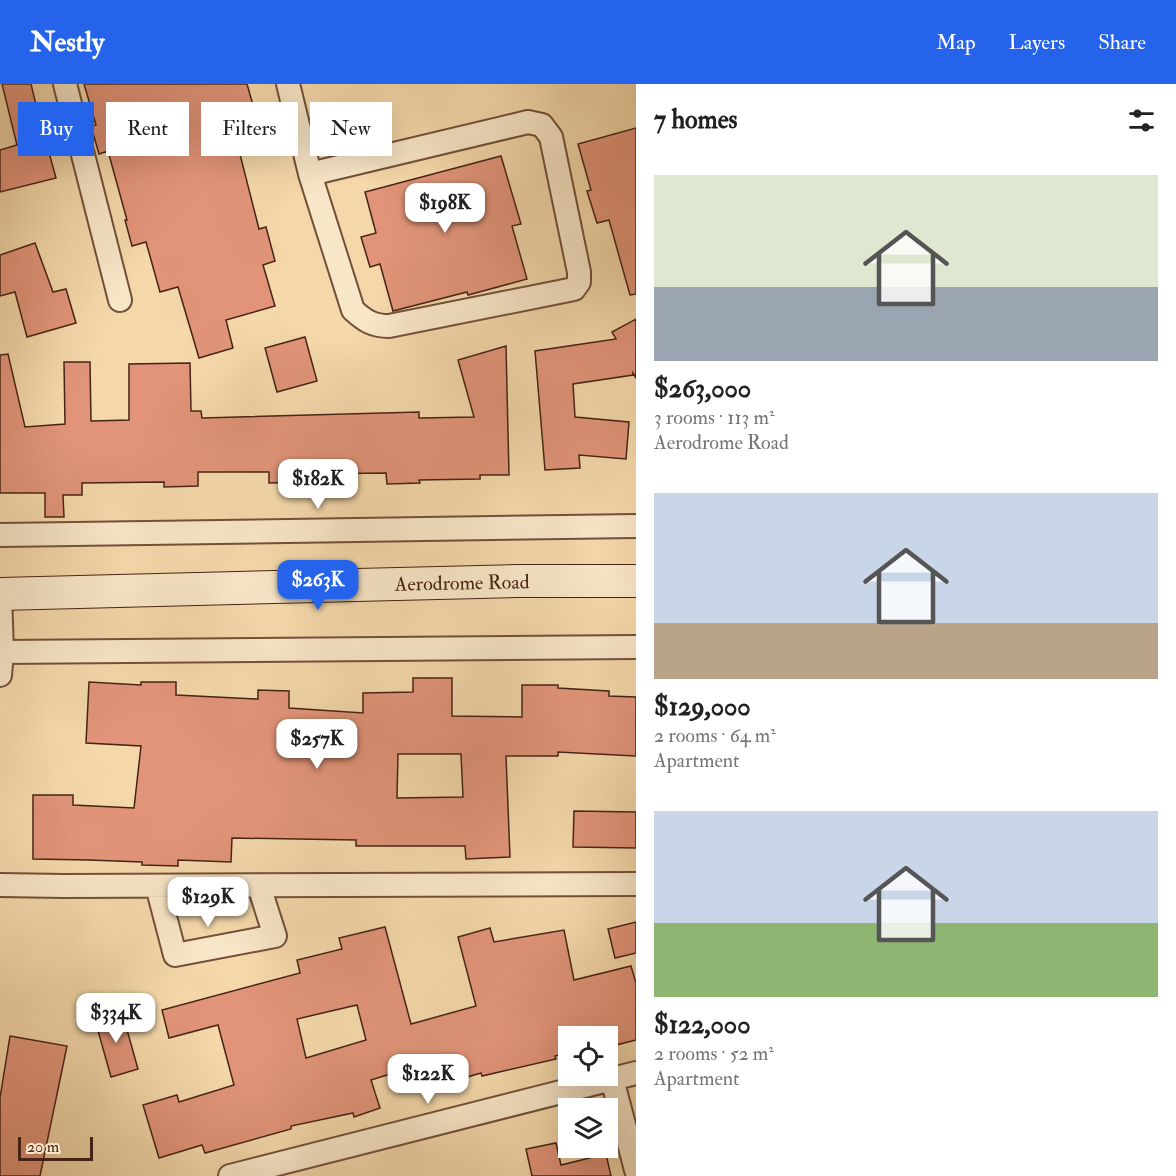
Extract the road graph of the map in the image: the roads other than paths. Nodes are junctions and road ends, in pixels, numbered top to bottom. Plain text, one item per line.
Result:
1 (65, 84) edge
2 (288, 84) edge
3 (310, 174) junction
4 (120, 300) dead end
5 (636, 526) edge
6 (0, 535) edge
7 (636, 581) edge
8 (0, 594) edge
9 (636, 647) edge
10 (1, 652) edge
11 (0, 675) edge
12 (636, 884) edge
13 (0, 885) edge
14 (157, 886) junction
15 (259, 886) junction
16 (636, 1073) edge
17 (618, 1078) edge
18 (584, 1086) edge
19 (614, 1086) edge
20 (636, 1170) edge
21 (230, 1176) edge

1 - 4 street
2 - 3 street
3 - 3 street
5 - 6 street
7 - 8 street, Aerodrome Road
8 - 10 street
9 - 10 street
10 - 11 street
12 - 15 street
13 - 14 street
14 - 15 street
14 - 15 street
16 - 17 street
18 - 21 street
19 - 20 street

